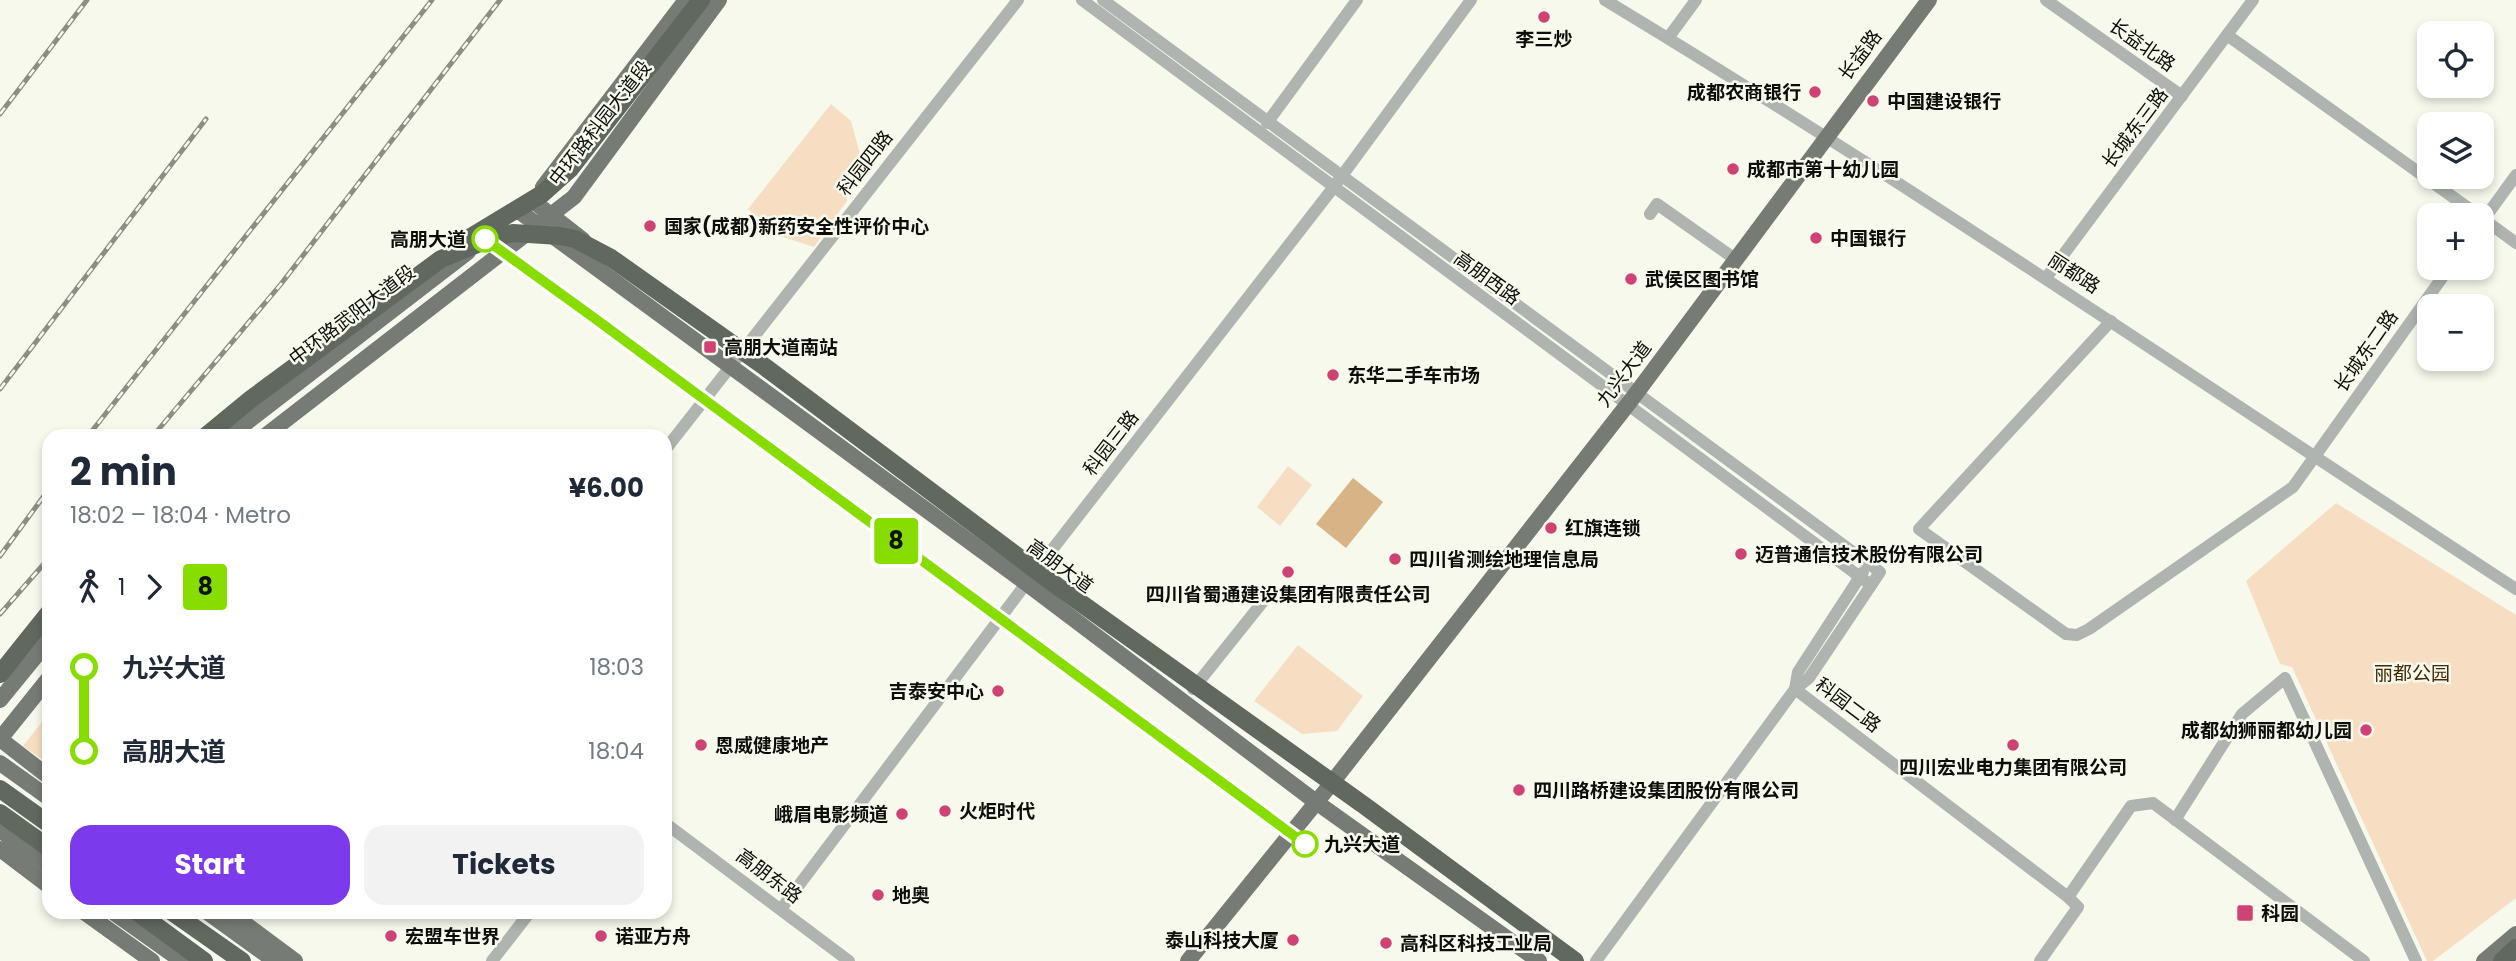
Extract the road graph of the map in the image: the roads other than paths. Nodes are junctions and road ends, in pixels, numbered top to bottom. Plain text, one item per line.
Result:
1 (686, 0) edge
2 (701, 0) edge
3 (719, 0) edge
4 (1018, 0) edge
5 (1082, 0) edge
6 (1103, 0) edge
7 (1357, 0) edge
8 (1471, 0) edge
9 (1605, 0) edge
10 (1696, 0) edge
11 (1929, 0) edge
12 (2046, 0) edge
13 (2253, 0) edge
14 (2227, 35) junction
15 (1668, 38) junction
16 (2182, 96) junction
17 (1267, 122) junction
18 (1825, 136) junction
19 (2516, 175) edge
20 (1337, 182) junction
21 (533, 201) junction
22 (2460, 203) edge
23 (2493, 203) edge
24 (520, 212) junction
25 (1650, 214) dead end
26 (543, 220) junction
27 (2494, 227) edge
28 (2516, 243) edge
29 (441, 259) junction
30 (1735, 259) junction
31 (2046, 278) junction
32 (2440, 280) edge
33 (2111, 321) junction
34 (735, 359) junction
35 (1632, 399) junction
36 (215, 429) edge
37 (238, 429) edge
38 (274, 429) edge
39 (672, 441) edge
40 (2315, 456) junction
41 (1870, 563) junction
42 (1030, 578) junction
43 (1866, 581) junction
44 (2516, 589) edge
45 (1265, 599) dead end
46 (42, 622) edge
47 (42, 649) edge
48 (0, 674) edge
49 (42, 687) edge
50 (1194, 689) junction
51 (1795, 689) junction
52 (0, 700) edge
53 (0, 739) edge
54 (0, 763) edge
55 (42, 771) edge
56 (0, 789) edge
57 (1328, 789) junction
58 (42, 793) edge
59 (1316, 802) junction
60 (1365, 806) junction
61 (0, 813) edge
62 (42, 820) edge
63 (2175, 820) junction
64 (672, 828) edge
65 (0, 830) edge
66 (42, 843) edge
67 (0, 849) edge
68 (42, 861) edge
69 (42, 881) edge
70 (2068, 897) junction
71 (781, 909) junction
72 (94, 919) edge
73 (123, 919) edge
74 (146, 919) edge
75 (183, 919) edge
76 (217, 919) edge
77 (238, 919) edge
78 (525, 919) edge
79 (2516, 934) edge
80 (2516, 948) edge
81 (152, 961) edge
82 (182, 961) edge
83 (204, 961) edge
84 (242, 961) edge
85 (275, 961) edge
86 (295, 961) edge
87 (492, 961) edge
88 (849, 961) edge
89 (1188, 961) edge
90 (1539, 961) edge
91 (1564, 961) edge
92 (1575, 961) edge
93 (1596, 961) edge
94 (2040, 961) edge
95 (2364, 961) edge
96 (2416, 961) edge
97 (2484, 961) edge
98 (2502, 961) edge

1 - 21 main road, 中环路武阳大道段
2 - 29 highway
3 - 26 main road, 中环路科园大道段
4 - 34 street, 科园四路
5 - 20 street, 高朋西路
6 - 17 street, 高朋西路
7 - 17 street
8 - 20 street, 科园三路
9 - 15 street, 丽都路
10 - 15 street
11 - 18 main road, 长益路
12 - 16 street, 长益北路
13 - 14 street, 长城东三路
14 - 16 street, 长城东三路
14 - 22 street
15 - 18 street, 丽都路
16 - 31 street, 长城东三路
17 - 20 street, 高朋西路
18 - 30 main road, 九兴大道
18 - 31 street, 丽都路
19 - 23 street
20 - 35 street, 高朋西路
20 - 42 street, 科园三路
21 - 24 main road, 中环路武阳大道段
21 - 26 main road, 高朋大道
24 - 26 main road, 高朋大道
24 - 37 main road, 中环路武阳大道段
25 - 30 street
26 - 34 main road, 高朋大道
26 - 38 main road, 中环路科园大道段
27 - 28 street
29 - 36 highway
29 - 60 highway
30 - 35 main road, 九兴大道
31 - 33 street, 丽都路
32 - 40 street, 长城东二路
33 - 40 street, 丽都路
33 - 40 street, 长城东二路
34 - 39 street, 科园四路
34 - 42 main road, 高朋大道
35 - 41 street, 高朋西路
35 - 43 street, 高朋西路
35 - 57 main road, 九兴大道
40 - 44 street, 丽都路
41 - 43 street
41 - 43 street, 高朋西路
42 - 50 main road, 高朋大道
42 - 59 main road, 高朋大道
42 - 60 highway
42 - 71 street, 科园三路
43 - 51 street
45 - 50 street
46 - 48 highway
47 - 52 main road
49 - 53 main road
50 - 57 main road, 高朋大道
51 - 70 street, 科园二路
51 - 93 street, 科园二路
53 - 55 main road
54 - 58 main road
56 - 62 highway
57 - 59 main road, 九兴大道
57 - 91 main road, 高朋大道
59 - 89 main road, 九兴大道
59 - 90 main road, 高朋大道
60 - 92 highway
61 - 66 highway
63 - 70 street
63 - 95 street
63 - 96 street
64 - 71 street, 高朋东路
65 - 68 main road
67 - 69 main road
70 - 94 street, 科园二路
71 - 88 street, 高朋东路
72 - 81 main road
73 - 82 main road
74 - 83 highway
75 - 84 highway
76 - 85 main road
77 - 86 main road
78 - 87 street
79 - 97 main road
80 - 98 highway

